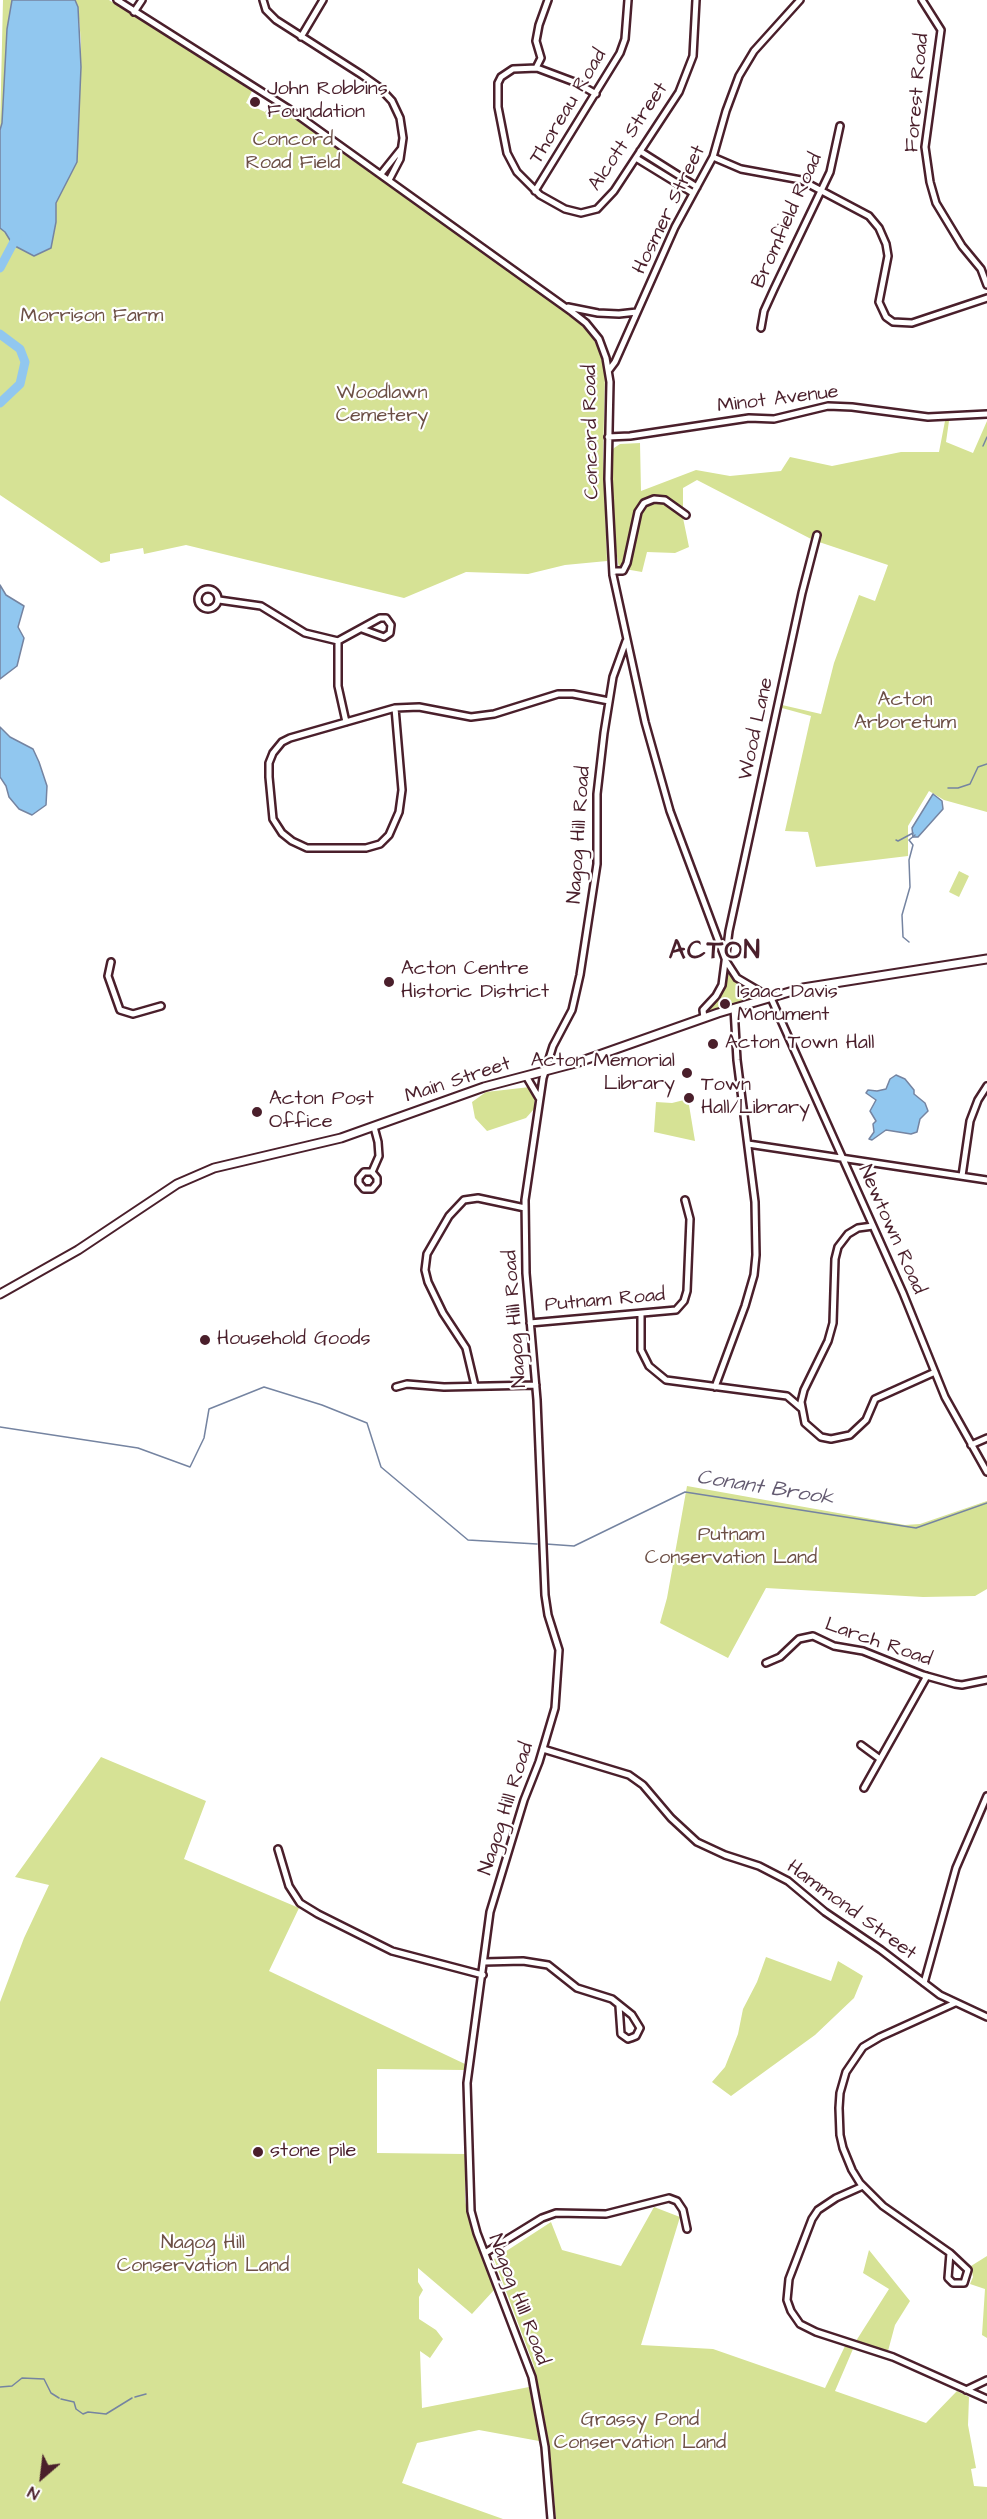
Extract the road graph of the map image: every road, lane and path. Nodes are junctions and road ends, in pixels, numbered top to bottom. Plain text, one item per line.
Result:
1 (117, 0) edge
2 (142, 0) edge
3 (263, 0) edge
4 (323, 0) edge
5 (548, 0) edge
6 (628, 0) edge
7 (696, 0) edge
8 (800, 0) edge
9 (922, 0) edge
10 (134, 12) junction
11 (301, 37) junction
12 (536, 68) junction
13 (596, 94) junction
14 (840, 126) dead end
15 (403, 145) junction
16 (640, 151) junction
17 (713, 157) junction
18 (636, 158) junction
19 (381, 174) junction
20 (389, 180) junction
21 (697, 187) junction
22 (535, 191) junction
23 (821, 191) junction
24 (693, 193) junction
25 (987, 285) edge
26 (987, 298) edge
27 (565, 306) junction
28 (638, 312) junction
29 (761, 328) dead end
30 (609, 370) junction
31 (987, 414) edge
32 (608, 436) junction
33 (686, 516) dead end
34 (818, 535) dead end
35 (613, 572) junction
36 (219, 600) dead end
37 (362, 629) junction
38 (338, 641) junction
39 (627, 641) junction
40 (609, 701) junction
41 (395, 708) junction
42 (346, 722) junction
43 (729, 931) junction
44 (714, 932) junction
45 (724, 956) junction
46 (987, 959) edge
47 (111, 962) dead end
48 (771, 998) junction
49 (161, 1006) dead end
50 (734, 1008) junction
51 (704, 1018) junction
52 (547, 1071) junction
53 (526, 1076) junction
54 (987, 1086) edge
55 (539, 1098) junction
56 (374, 1127) junction
57 (748, 1144) junction
58 (843, 1158) junction
59 (372, 1172) dead end
60 (962, 1176) junction
61 (987, 1179) edge
62 (685, 1200) dead end
63 (525, 1208) junction
64 (873, 1226) junction
65 (0, 1294) edge
66 (641, 1314) junction
67 (530, 1323) junction
68 (935, 1372) junction
69 (536, 1385) junction
70 (475, 1386) junction
71 (396, 1387) dead end
72 (715, 1387) junction
73 (801, 1408) junction
74 (987, 1438) edge
75 (971, 1445) junction
76 (987, 1472) edge
77 (766, 1663) dead end
78 (927, 1676) junction
79 (987, 1680) edge
80 (861, 1745) dead end
81 (543, 1749) junction
82 (880, 1759) junction
83 (864, 1788) dead end
84 (987, 1796) edge
85 (278, 1849) dead end
86 (484, 1962) junction
87 (483, 1975) junction
88 (924, 1983) junction
89 (955, 2003) junction
90 (619, 2006) junction
91 (987, 2017) edge
92 (863, 2186) junction
93 (687, 2229) dead end
94 (485, 2253) junction
95 (950, 2253) junction
96 (987, 2380) edge
97 (966, 2390) junction
98 (987, 2399) edge
99 (551, 2519) edge

1 - 10 street, Concord Road
2 - 10 street
3 - 11 street
4 - 11 street
5 - 12 street
6 - 13 street, Thoreau Road
7 - 16 street, Alcott Street
8 - 17 street, Hosmer Street
9 - 25 street, Forest Road
10 - 19 street, Concord Road
11 - 15 street
12 - 13 street, Alcott Street
12 - 22 street, Alcott Street
13 - 22 street, Thoreau Road
14 - 23 street, Bromfield Road
15 - 19 street
15 - 20 street
16 - 18 street, Alcott Street
16 - 21 street
17 - 21 street, Hosmer Street
17 - 23 street
18 - 22 street, Alcott Street
18 - 24 street
19 - 20 street, Concord Road
20 - 27 street, Concord Road
21 - 24 street, Hosmer Street
23 - 26 street
23 - 29 street, Bromfield Road
24 - 28 street, Hosmer Street
27 - 28 street
27 - 30 street, Concord Road
28 - 30 street, Hosmer Street
30 - 32 street, Concord Road
31 - 32 street, Minot Avenue
32 - 35 street, Concord Road
33 - 35 street
34 - 43 street, Wood Lane
35 - 39 street, Concord Road
36 - 38 street
37 - 37 street
37 - 38 street
38 - 42 street
39 - 40 street, Nagog Hill Road
39 - 44 street, Concord Road
40 - 41 street
40 - 52 street, Nagog Hill Road
41 - 42 street
41 - 42 street
43 - 44 street
43 - 45 street, Wood Lane
44 - 45 street, Concord Road
45 - 48 street, Concord Road
45 - 51 street, Concord Road
46 - 48 main road, Main Street
47 - 49 street
48 - 50 main road, Main Street
48 - 58 street, Newtown Road
50 - 51 main road, Main Street
50 - 57 street
51 - 52 main road, Main Street
52 - 53 main road, Main Street
52 - 55 street, Nagog Hill Road
53 - 55 street
53 - 56 main road, Main Street
54 - 60 street
55 - 63 street, Nagog Hill Road
56 - 59 street
56 - 65 main road, Main Street
57 - 58 street
57 - 72 street
58 - 60 street
58 - 64 street, Newtown Road
60 - 61 street
62 - 66 street, Putnam Road
63 - 67 street, Nagog Hill Road
63 - 70 street
64 - 68 street, Newtown Road
64 - 73 street
66 - 67 street, Putnam Road
66 - 72 street
67 - 69 street, Nagog Hill Road
68 - 73 street
68 - 75 street, Newtown Road
69 - 70 street
69 - 81 street, Nagog Hill Road
70 - 71 street
72 - 73 street
74 - 75 street
75 - 76 street, Newtown Road
77 - 78 street, Larch Road
78 - 79 street, Larch Road
78 - 82 street
80 - 82 street
81 - 86 street, Nagog Hill Road
81 - 88 street, Hammond Street
82 - 83 street
84 - 88 street
85 - 87 street
86 - 87 street, Nagog Hill Road
86 - 90 street
87 - 94 street, Nagog Hill Road
88 - 89 street, Hammond Street
89 - 91 street, Hammond Street
89 - 92 street
90 - 90 street
92 - 95 street
92 - 97 street
93 - 94 street
94 - 99 street, Nagog Hill Road
95 - 95 street
96 - 97 street
97 - 98 street

